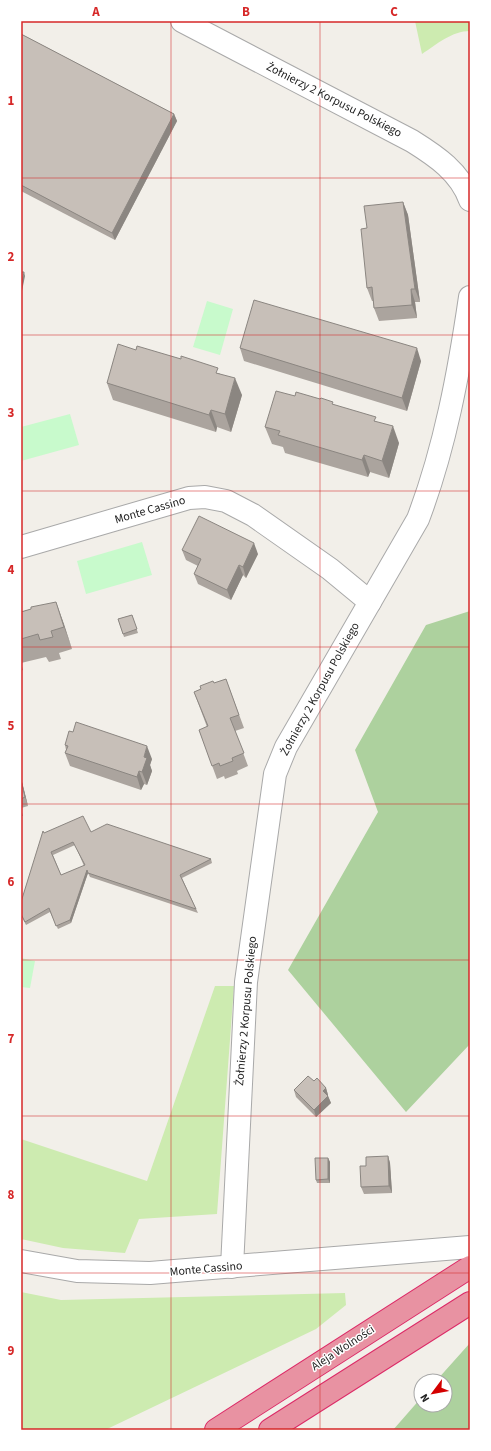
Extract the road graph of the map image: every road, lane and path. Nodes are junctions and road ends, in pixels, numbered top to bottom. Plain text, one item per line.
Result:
1 (182, 21) edge
2 (470, 200) edge
3 (470, 297) edge
4 (21, 547) edge
5 (370, 602) junction
6 (470, 1247) edge
7 (21, 1261) edge
8 (232, 1267) junction
9 (470, 1267) edge
10 (470, 1303) edge
11 (216, 1430) edge
12 (270, 1430) edge

1 - 2 street, Żołnierzy 2 Korpusu Polskiego
3 - 5 street, Żołnierzy 2 Korpusu Polskiego
4 - 5 street, Monte Cassino
5 - 8 street, Żołnierzy 2 Korpusu Polskiego
6 - 8 street, Monte Cassino
7 - 8 street, Monte Cassino
9 - 11 highway, Aleja Wolności
10 - 12 highway

